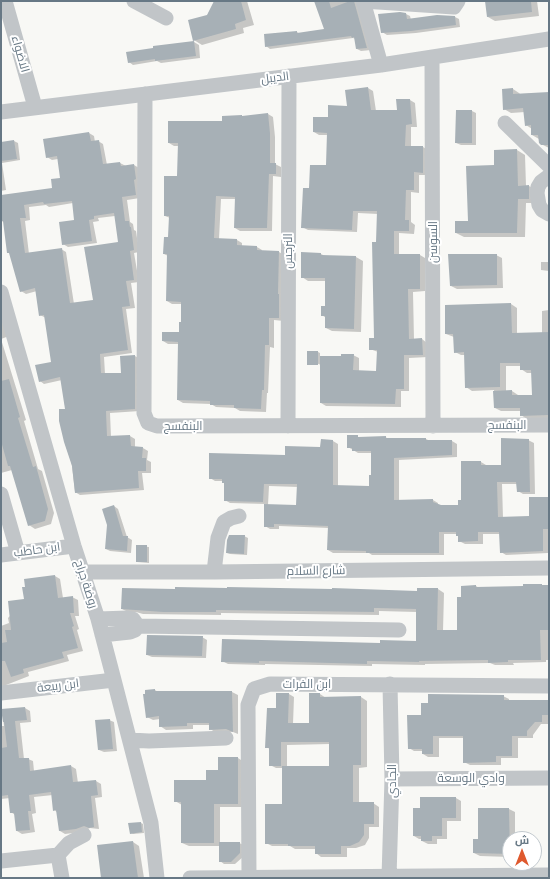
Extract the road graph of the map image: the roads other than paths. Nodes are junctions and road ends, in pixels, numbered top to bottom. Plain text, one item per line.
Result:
1 (5, 1) edge
2 (134, 1) edge
3 (362, 1) edge
4 (458, 1) edge
5 (166, 18) dead end
6 (549, 39) edge
7 (432, 57) junction
8 (382, 65) junction
9 (289, 76) junction
10 (145, 94) junction
11 (35, 107) junction
12 (1, 112) edge
13 (505, 123) dead end
14 (549, 166) edge
15 (549, 176) edge
16 (549, 214) edge
17 (1, 292) edge
18 (549, 425) edge
19 (288, 426) junction
20 (433, 426) junction
21 (1, 494) edge
22 (239, 516) dead end
23 (74, 546) junction
24 (18, 553) junction
25 (1, 555) edge
26 (549, 568) edge
27 (83, 572) junction
28 (214, 572) junction
29 (98, 619) junction
30 (138, 626) junction
31 (399, 630) dead end
32 (102, 635) junction
33 (114, 680) junction
34 (390, 684) junction
35 (549, 686) edge
36 (1, 693) edge
37 (226, 738) dead end
38 (130, 740) junction
39 (549, 778) edge
40 (392, 779) junction
41 (84, 835) dead end
42 (58, 855) junction
43 (1, 861) edge
44 (549, 875) edge
45 (249, 876) junction
46 (389, 877) edge
47 (62, 878) edge
48 (157, 878) edge
49 (190, 878) edge

1 - 11 street, الاضواء
2 - 5 street
3 - 4 street
3 - 8 street
6 - 7 street, الديبل
7 - 8 street, الديبل
7 - 20 street, السوسن
8 - 9 street, الديبل
9 - 10 street, الديبل
9 - 19 street, النرجس
10 - 11 street, الديبل
10 - 19 street, البنفسج
11 - 12 street, الديبل
13 - 14 street
15 - 16 street
17 - 23 street, روضة جراح
18 - 20 street, البنفسج
19 - 20 street, البنفسج
21 - 24 street
22 - 28 street
23 - 24 street, ابن حاطب
23 - 27 street, روضة جراح
24 - 25 street, ابن حاطب
26 - 28 street, شارع السلام
27 - 28 street, شارع السلام
27 - 29 street, روضة جراح
29 - 30 street
29 - 32 street, روضة جراح
30 - 31 street
30 - 32 street
32 - 33 street, روضة جراح
33 - 36 street, ابن ربيعة
33 - 38 street, روضة جراح
34 - 35 street, ابن الفرات
34 - 40 street, الجادي
34 - 45 street, ابن الفرات
37 - 38 street
38 - 48 street, روضة جراح
39 - 40 street, وادي الوسعة
40 - 46 street, الجادي
41 - 42 street
42 - 43 street
42 - 47 street
44 - 46 street
45 - 46 street
45 - 49 street

